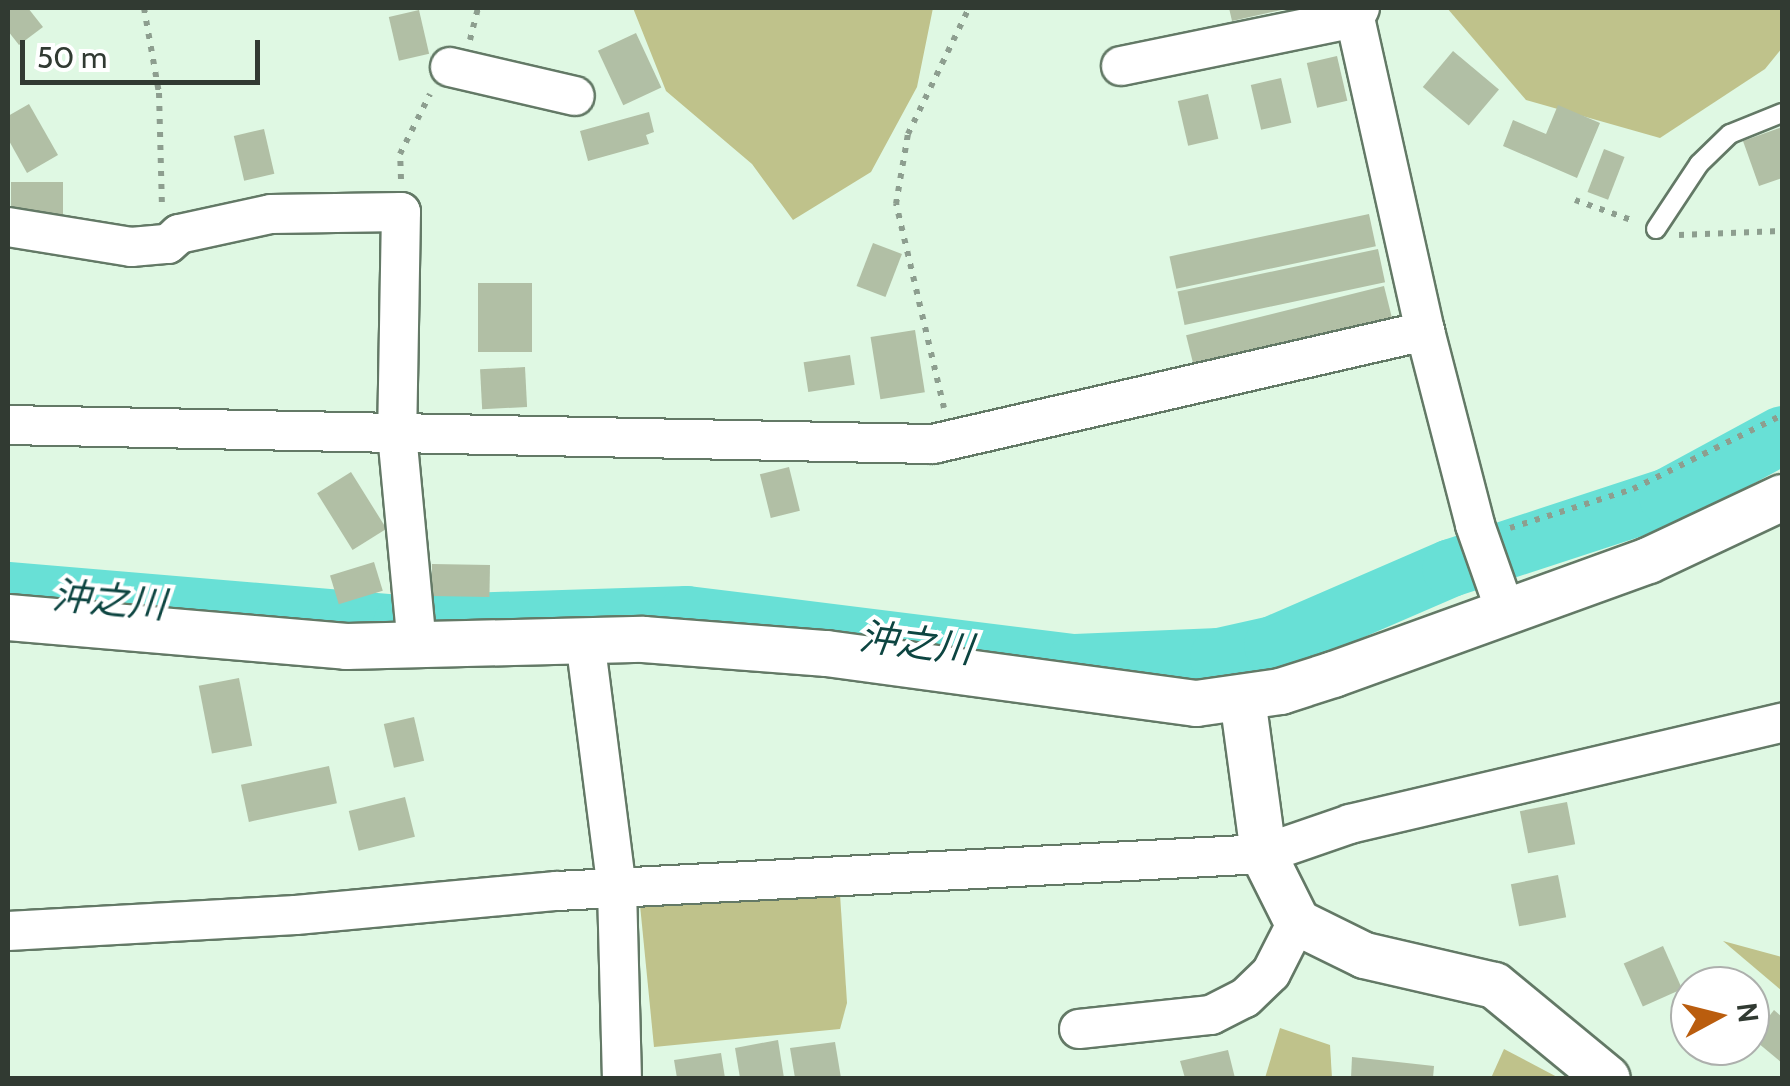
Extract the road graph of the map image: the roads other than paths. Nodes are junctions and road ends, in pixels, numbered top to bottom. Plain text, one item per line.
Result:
1 (1358, 13) edge
2 (1121, 66) dead end
3 (450, 67) road end
4 (575, 96) dead end
5 (1782, 113) edge
6 (8, 228) edge
7 (1656, 229) dead end
8 (1426, 331) junction
9 (8, 425) edge
10 (396, 434) junction
11 (1782, 498) edge
12 (1505, 610) junction
13 (8, 617) edge
14 (584, 640) junction
15 (417, 646) junction
16 (1242, 698) junction
17 (1782, 722) edge
18 (1263, 854) junction
19 (617, 889) junction
20 (1297, 922) junction
21 (8, 931) edge
22 (1079, 1029) dead end
23 (622, 1078) edge
24 (1608, 1078) edge

1 - 2 street
1 - 8 street
3 - 4 street
5 - 7 lane
6 - 10 street
8 - 10 street
8 - 12 street
9 - 10 street
10 - 15 street
11 - 12 street
12 - 16 street
13 - 15 street
14 - 15 street
14 - 16 street
14 - 19 street
16 - 18 street
17 - 18 street
18 - 19 street
18 - 20 street
19 - 21 street
19 - 23 street
20 - 22 street
20 - 24 street

